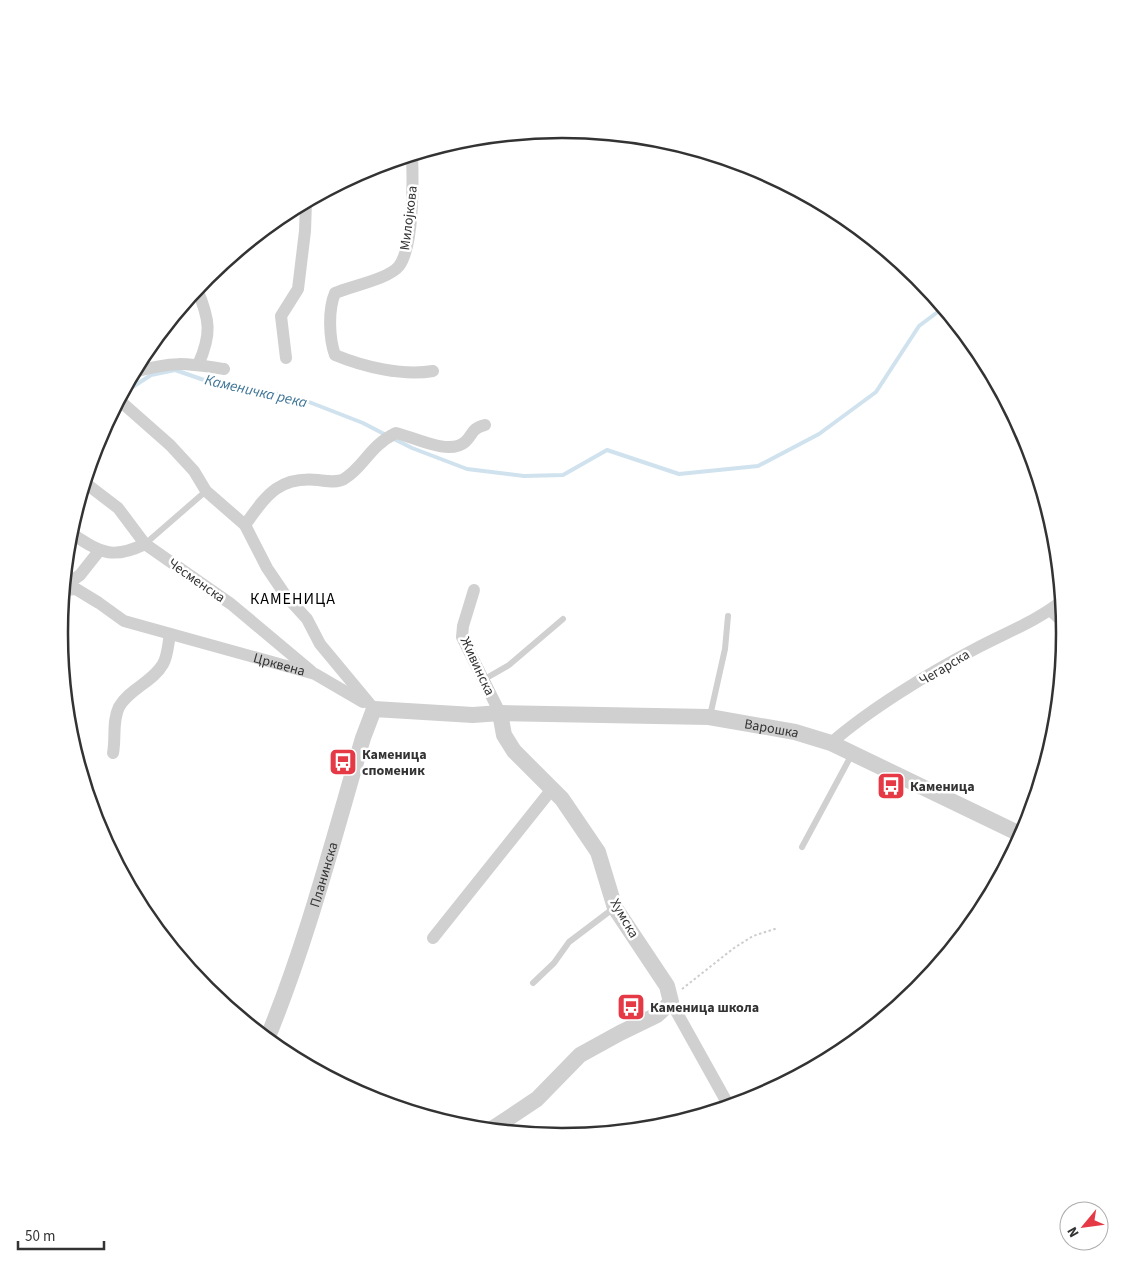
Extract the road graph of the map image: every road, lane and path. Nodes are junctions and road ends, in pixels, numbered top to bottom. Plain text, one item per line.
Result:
1 (412, 162) edge
2 (306, 211) edge
3 (200, 296) edge
4 (286, 358) dead end
5 (198, 365) junction
6 (144, 369) edge
7 (224, 369) dead end
8 (433, 371) dead end
9 (124, 404) edge
10 (485, 425) dead end
11 (90, 487) edge
12 (206, 491) junction
13 (245, 525) junction
14 (77, 537) edge
15 (145, 544) junction
16 (99, 551) junction
17 (71, 582) edge
18 (70, 589) edge
19 (474, 590) dead end
20 (1055, 606) edge
21 (1048, 612) junction
22 (728, 616) dead end
23 (563, 619) dead end
24 (1056, 619) edge
25 (170, 634) junction
26 (315, 674) junction
27 (483, 680) junction
28 (374, 709) junction
29 (500, 713) junction
30 (709, 717) junction
31 (831, 742) junction
32 (113, 753) dead end
33 (853, 753) junction
34 (552, 789) junction
35 (1015, 832) edge
36 (802, 847) dead end
37 (616, 908) junction
38 (778, 928) dead end
39 (433, 938) dead end
40 (533, 983) dead end
41 (671, 999) junction
42 (270, 1032) edge
43 (726, 1099) edge
44 (501, 1123) edge

1 - 8 street, Милојкова
2 - 4 street
3 - 5 street
5 - 6 street
5 - 7 street
9 - 12 street
10 - 13 street
11 - 15 street, Чесменска
12 - 13 street
12 - 15 lane
13 - 28 street
14 - 16 street
15 - 16 street
15 - 26 street, Чесменска
16 - 17 street
18 - 25 street, Црквена
19 - 27 street, Живинска
20 - 21 street, Чегарска
21 - 24 lane
21 - 31 street, Чегарска
22 - 30 lane
23 - 27 lane
25 - 26 street, Црквена
25 - 32 street
26 - 28 street, Црквена
27 - 29 street, Живинска
28 - 29 street, Црквена
28 - 42 street, Планинска
29 - 30 street, Варошка
29 - 34 street, Хумска
30 - 31 street, Варошка
31 - 33 street, Варошка
33 - 35 street, Варошка
33 - 36 lane
34 - 37 street, Хумска
34 - 39 street
37 - 40 lane
37 - 41 street, Хумска
38 - 41 path
41 - 43 street, Хумска
41 - 44 street

